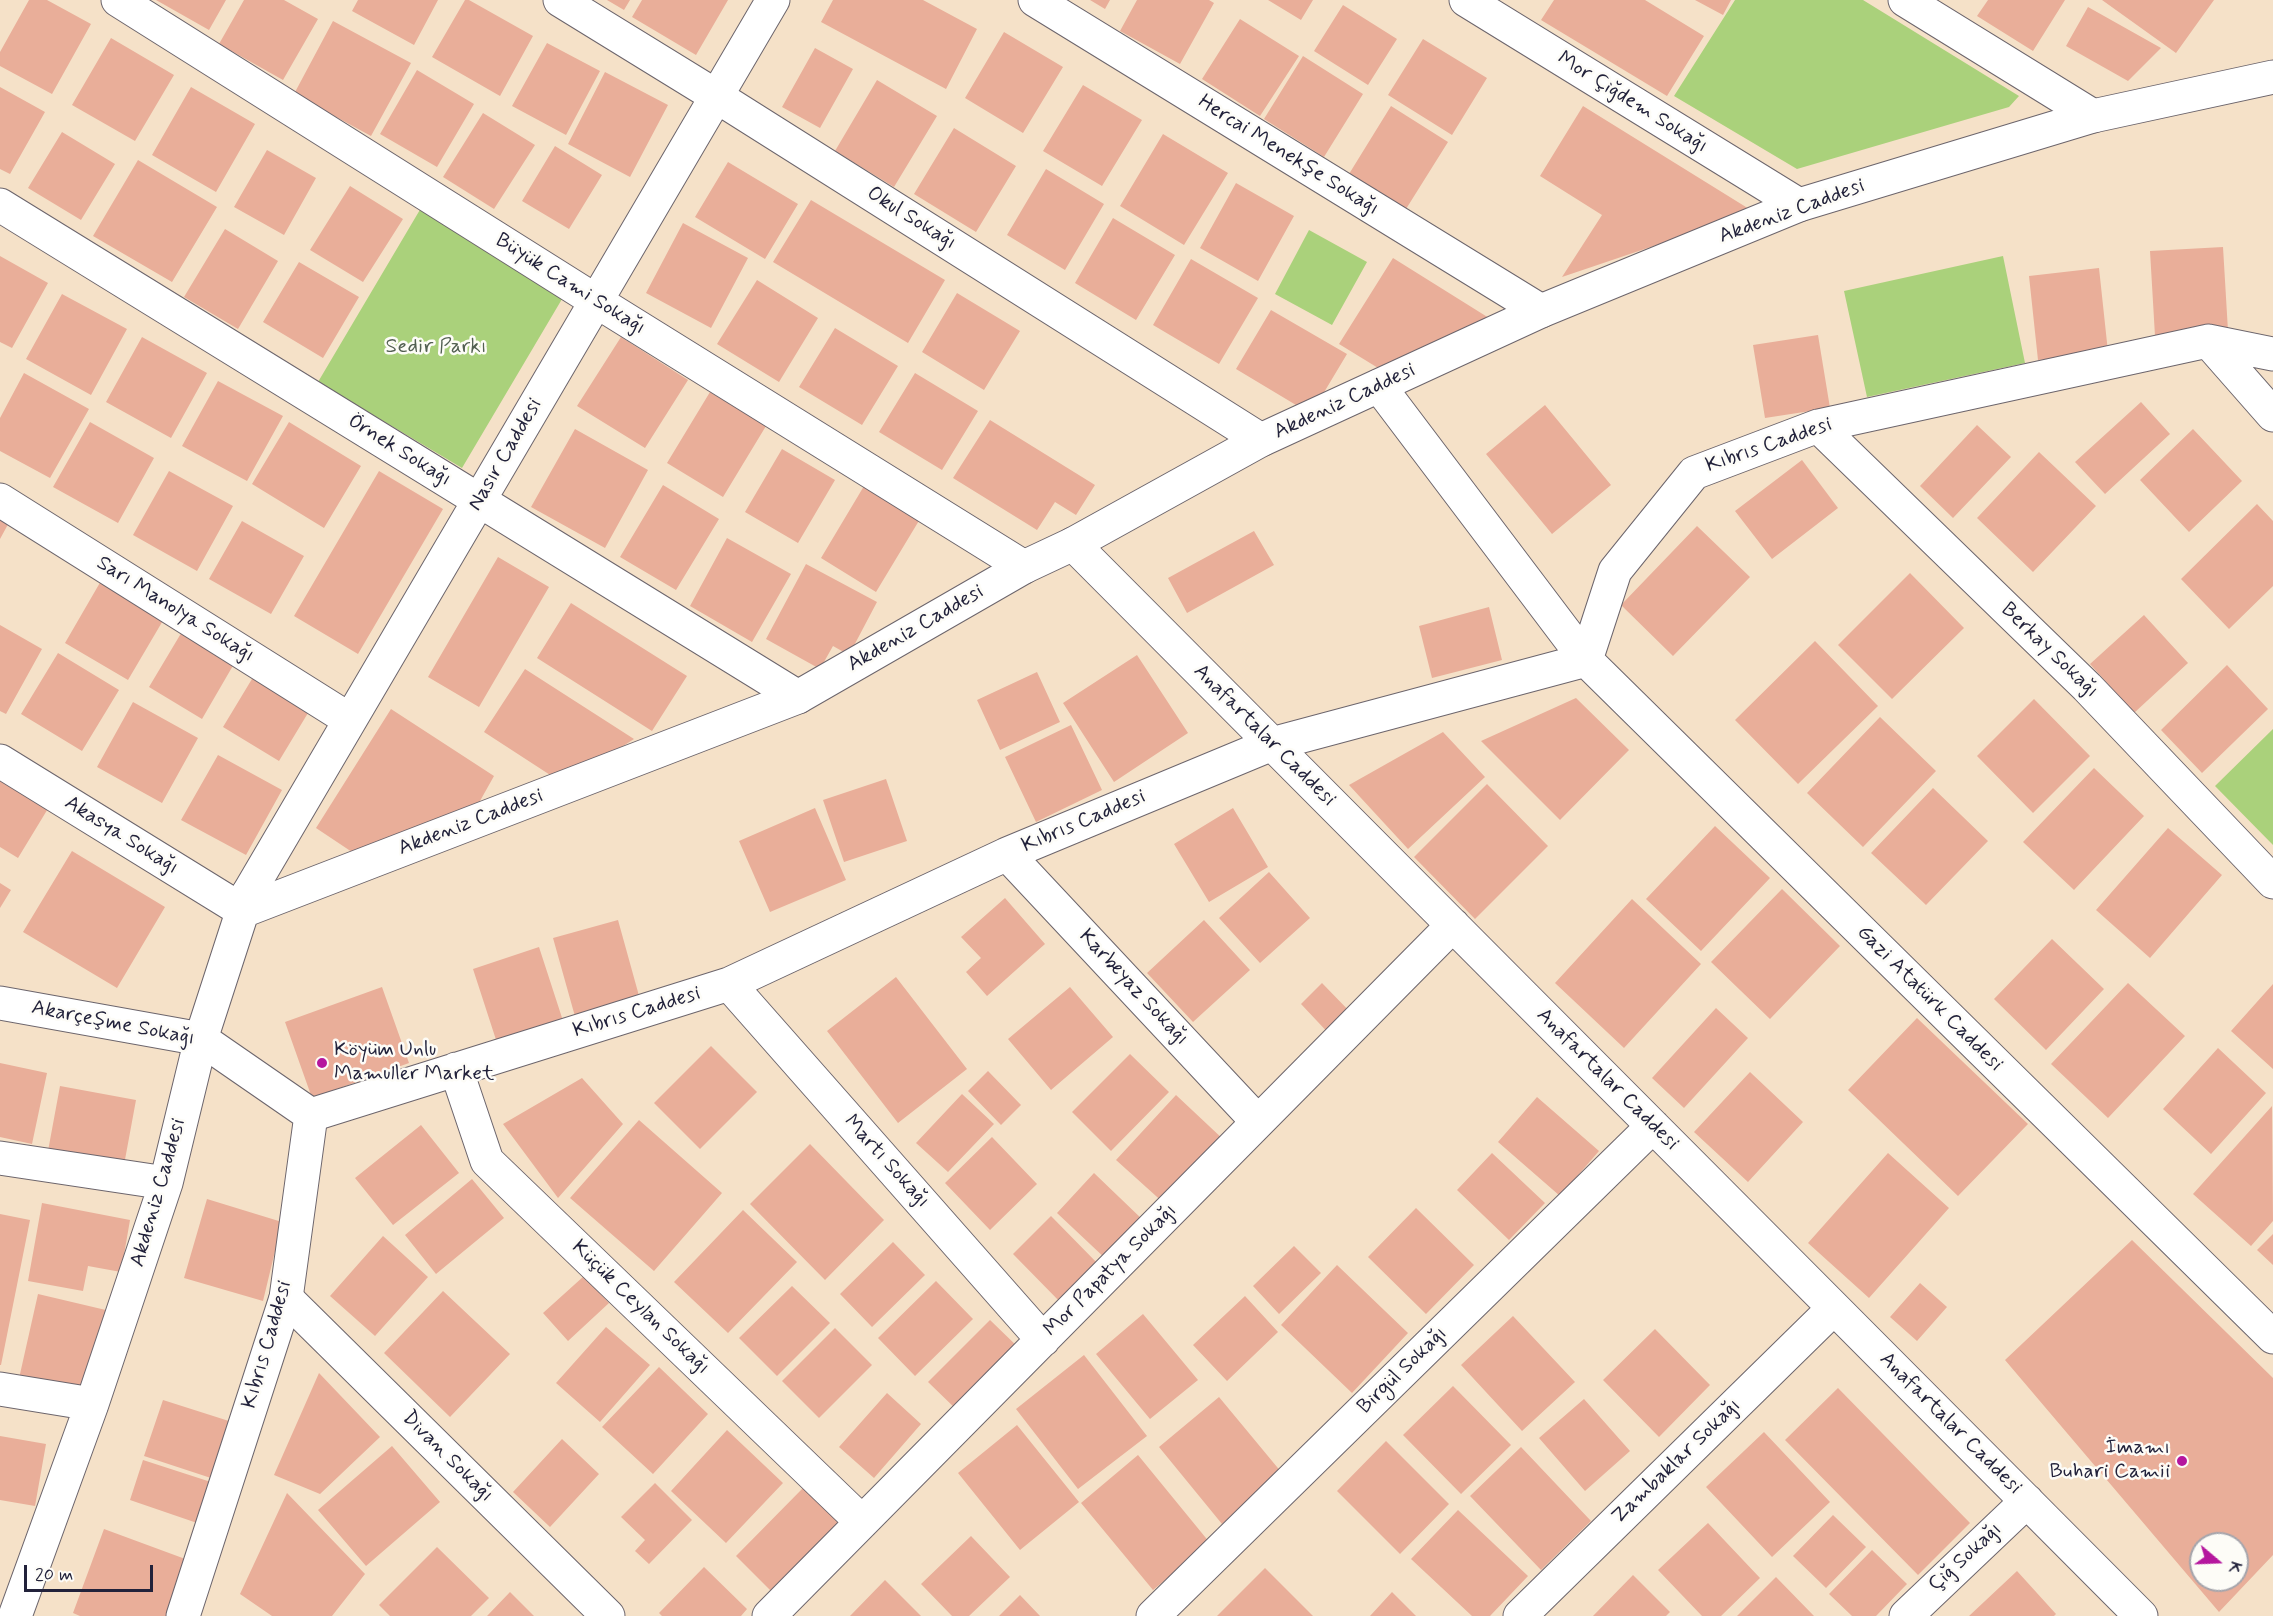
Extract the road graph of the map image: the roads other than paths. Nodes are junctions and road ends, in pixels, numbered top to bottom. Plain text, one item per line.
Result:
1 (118, 0) edge
2 (560, 0) edge
3 (773, 0) edge
4 (1035, 0) edge
5 (1466, 0) edge
6 (1905, 0) edge
7 (2273, 77) edge
8 (717, 96) junction
9 (2093, 116) junction
10 (0, 205) edge
11 (1799, 205) junction
12 (596, 301) junction
13 (1541, 311) junction
14 (2208, 342) junction
15 (2273, 354) edge
16 (1379, 386) junction
17 (2273, 415) edge
18 (1818, 426) junction
19 (1261, 440) junction
20 (0, 500) edge
21 (479, 501) junction
22 (1073, 544) junction
23 (1024, 567) junction
24 (1586, 660) junction
25 (798, 697) junction
26 (350, 720) junction
27 (1272, 744) junction
28 (0, 761) edge
29 (1007, 854) junction
30 (2273, 882) edge
31 (245, 902) junction
32 (1453, 925) junction
33 (729, 984) junction
34 (0, 1004) edge
35 (201, 1039) junction
36 (456, 1069) junction
37 (311, 1116) junction
38 (1258, 1122) junction
39 (1653, 1126) junction
40 (0, 1158) edge
41 (166, 1183) junction
42 (286, 1298) junction
43 (1834, 1308) junction
44 (2273, 1337) edge
45 (1043, 1340) junction
46 (0, 1389) edge
47 (92, 1404) junction
48 (2027, 1501) junction
49 (862, 1522) junction
50 (15, 1616) edge
51 (183, 1616) edge
52 (609, 1616) edge
53 (769, 1616) edge
54 (1153, 1616) edge
55 (1520, 1616) edge
56 (1906, 1616) edge
57 (2141, 1616) edge

1 - 12 street, Büyük Cami Sokağı
2 - 8 street, Okul Sokağı
3 - 8 street, Nasır Caddesi
4 - 13 street, Hercai Menekşe Sokağı
5 - 11 street, Mor Çiğdem Sokağı
6 - 9 street
7 - 9 street, Akdeniz Caddesi
8 - 12 street, Nasır Caddesi
8 - 19 street, Okul Sokağı
9 - 11 street, Akdeniz Caddesi
10 - 21 street, Örnek Sokağı
11 - 13 street, Akdeniz Caddesi
12 - 21 street, Nasır Caddesi
12 - 23 street, Büyük Cami Sokağı
13 - 16 street, Akdeniz Caddesi
14 - 15 street, Kıbrıs Caddesi
14 - 17 street
14 - 18 street, Kıbrıs Caddesi
16 - 19 street, Akdeniz Caddesi
16 - 24 street, Gazi Atatürk Caddesi
18 - 24 street, Kıbrıs Caddesi
18 - 30 street, Berkay Sokağı
19 - 22 street, Akdeniz Caddesi
20 - 26 street, Sarı Manolya Sokağı
21 - 25 street, Örnek Sokağı
21 - 26 street, Nasır Caddesi
22 - 23 street, Akdeniz Caddesi
22 - 27 street, Anafartalar Caddesi
23 - 25 street, Akdeniz Caddesi
24 - 27 street, Kıbrıs Caddesi
24 - 44 street, Gazi Atatürk Caddesi
25 - 31 street, Akdeniz Caddesi
26 - 31 street, Nasır Caddesi
27 - 29 street, Kıbrıs Caddesi
27 - 32 street, Anafartalar Caddesi
28 - 31 street, Akasya Sokağı
29 - 33 street, Kıbrıs Caddesi
29 - 38 street, Karbeyaz Sokağı
31 - 35 street, Akdeniz Caddesi
32 - 38 street, Mor Papatya Sokağı
32 - 39 street, Anafartalar Caddesi
33 - 36 street, Kıbrıs Caddesi
33 - 45 street, Martı Sokağı
34 - 35 street, Akarçeşme Sokağı
35 - 37 street, Akarçeşme Sokağı
35 - 41 street, Akdeniz Caddesi
36 - 37 street, Kıbrıs Caddesi
36 - 49 street, Küçük Ceylan Sokağı
37 - 42 street, Kıbrıs Caddesi
38 - 45 street, Mor Papatya Sokağı
39 - 43 street, Anafartalar Caddesi
39 - 54 street, Birgül Sokağı
40 - 41 street
41 - 47 street, Akdeniz Caddesi
42 - 51 street, Kıbrıs Caddesi
42 - 52 street, Divan Sokağı
43 - 48 street, Anafartalar Caddesi
43 - 55 street, Zambaklar Sokağı
45 - 49 street, Mor Papatya Sokağı
46 - 47 street
47 - 50 street, Akdeniz Caddesi
48 - 56 street, Çiğ Sokağı
48 - 57 street, Anafartalar Caddesi
49 - 53 street, Mor Papatya Sokağı

